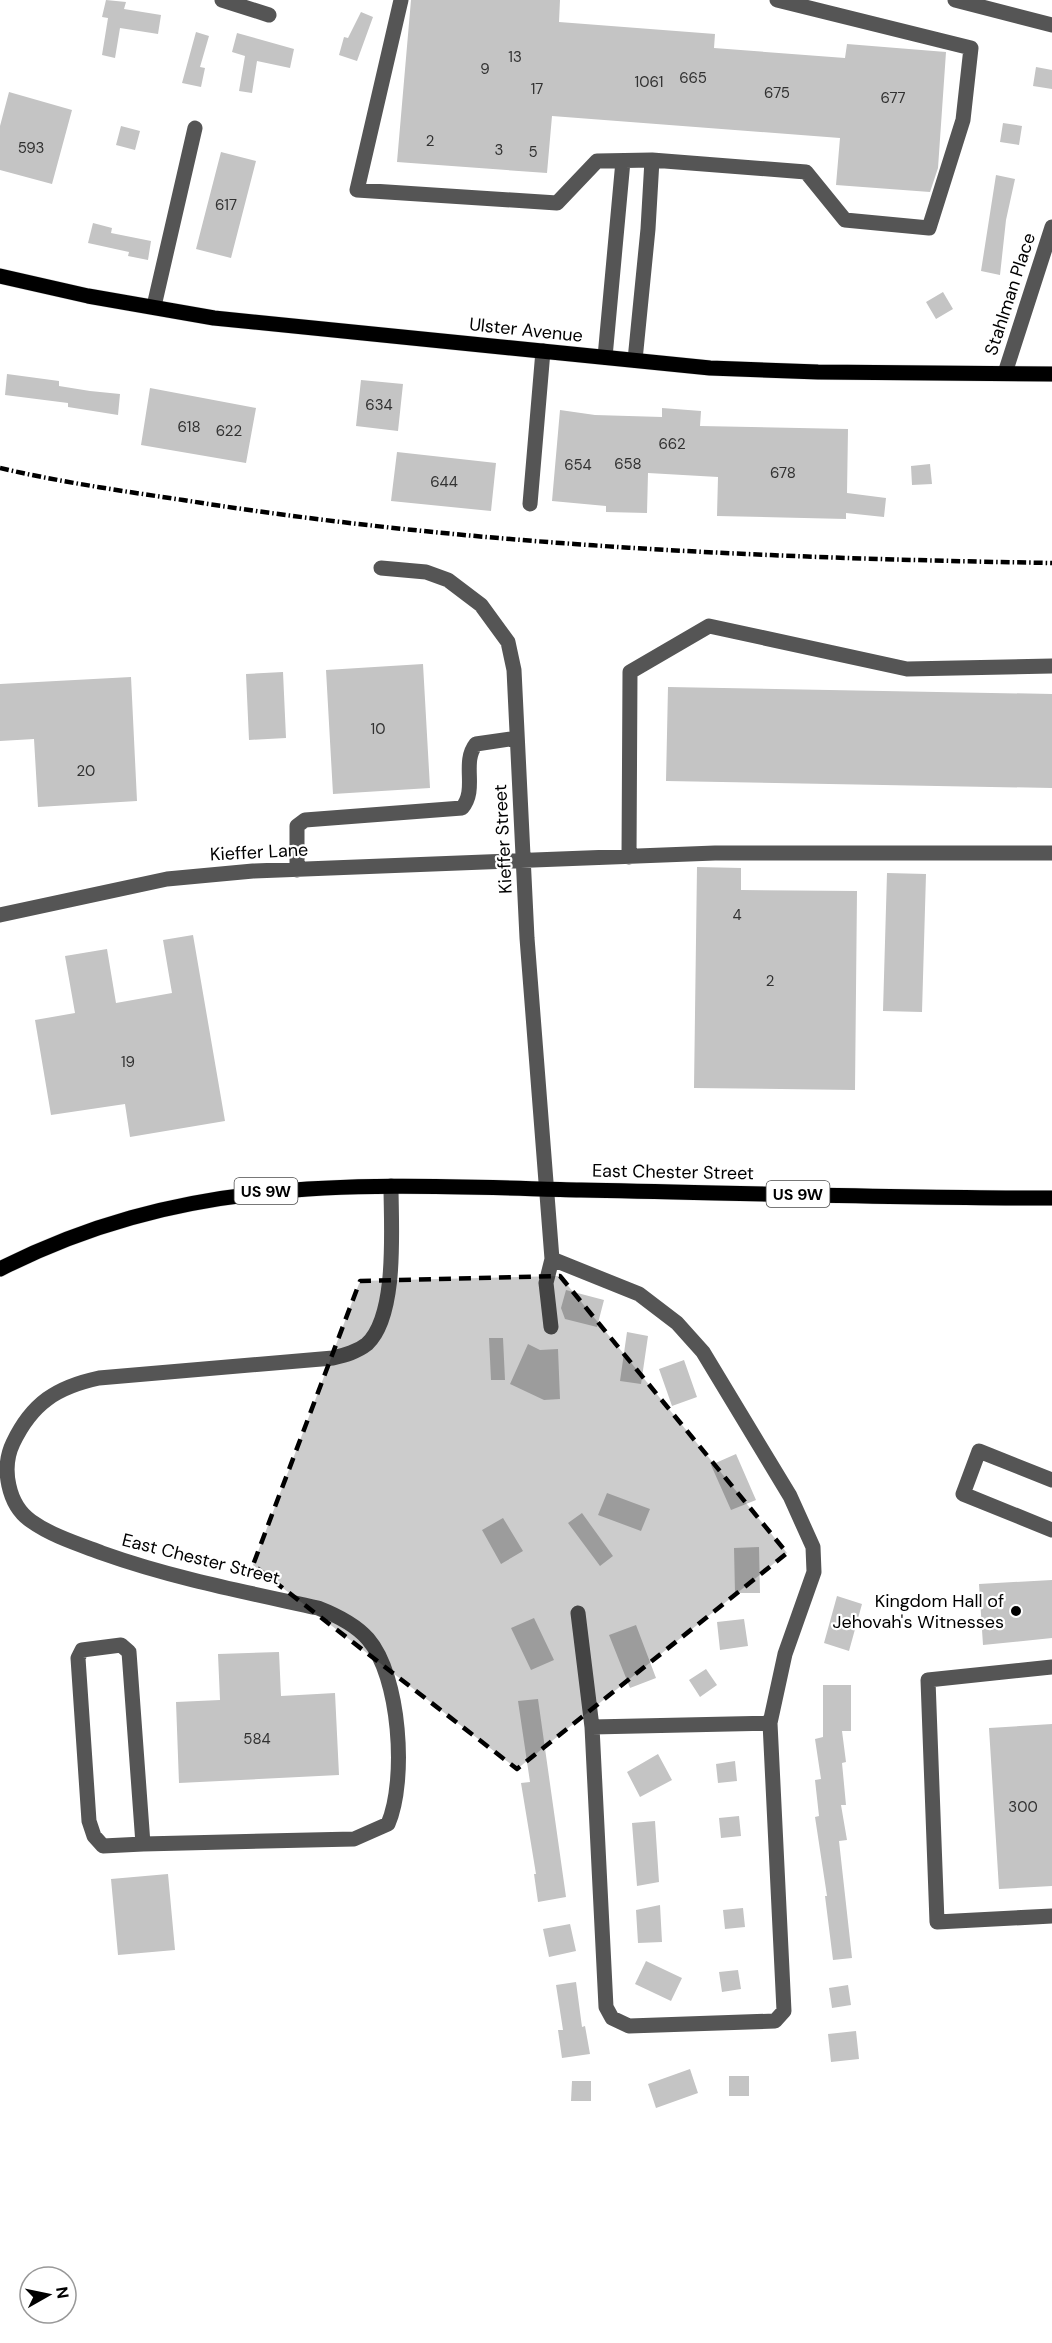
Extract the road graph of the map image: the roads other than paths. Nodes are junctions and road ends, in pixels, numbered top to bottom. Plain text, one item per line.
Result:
1 (222, 0) edge
2 (401, 0) edge
3 (777, 0) edge
4 (955, 0) edge
5 (269, 15) dead end
6 (1052, 25) edge
7 (195, 128) dead end
8 (652, 160) junction
9 (622, 161) junction
10 (1052, 226) edge
11 (0, 276) edge
12 (154, 306) junction
13 (543, 351) junction
14 (605, 357) junction
15 (635, 360) junction
16 (1005, 373) junction
17 (1052, 374) edge
18 (530, 504) dead end
19 (381, 568) dead end
20 (1052, 666) edge
21 (517, 738) junction
22 (1052, 853) edge
23 (629, 857) junction
24 (523, 862) junction
25 (297, 870) junction
26 (0, 915) edge
27 (391, 1186) junction
28 (544, 1189) junction
29 (1052, 1198) edge
30 (552, 1259) junction
31 (0, 1269) edge
32 (551, 1327) dead end
33 (1052, 1480) edge
34 (1052, 1530) edge
35 (578, 1613) dead end
36 (1052, 1667) edge
37 (770, 1723) junction
38 (592, 1727) junction
39 (143, 1844) junction
40 (1052, 1916) edge

1 - 5 street
2 - 9 street
3 - 8 street
4 - 6 street
7 - 12 street
8 - 9 street
8 - 15 street
9 - 14 street
10 - 16 street, Stahlman Place
11 - 12 main road, Ulster Avenue
12 - 13 main road, Ulster Avenue
13 - 14 main road, Ulster Avenue
13 - 18 street
14 - 15 main road, Ulster Avenue
15 - 16 main road, Ulster Avenue
16 - 17 main road, Ulster Avenue
19 - 21 street, Kieffer Street
20 - 23 street
21 - 24 street, Kieffer Street
21 - 25 street
22 - 23 street, Kieffer Lane
23 - 24 street, Kieffer Lane
24 - 25 street, Kieffer Lane
24 - 28 street, Kieffer Street
25 - 26 street, Kieffer Lane
27 - 28 main road, US 9W
27 - 31 main road, US 9W
27 - 39 street, East Chester Street
28 - 29 main road, East Chester Street / US 9W
28 - 30 street, Kieffer Street
30 - 32 street, Kieffer Street
30 - 37 street
33 - 34 street
35 - 38 street
36 - 40 street
37 - 38 street
37 - 38 street
39 - 39 street

